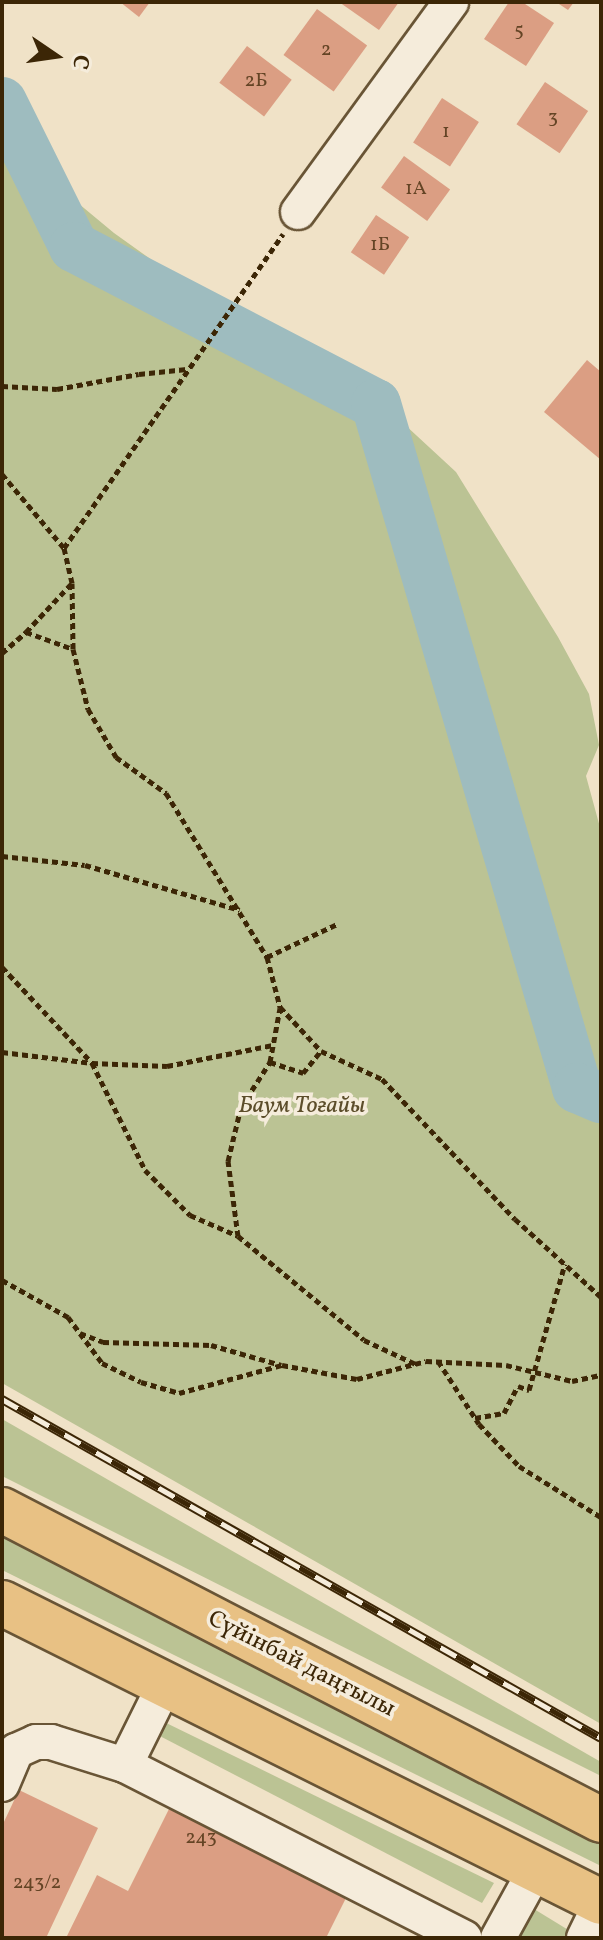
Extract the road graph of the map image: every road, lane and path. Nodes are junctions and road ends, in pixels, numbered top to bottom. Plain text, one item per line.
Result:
1 (451, 2) edge
2 (298, 212) joint
3 (188, 369) junction
4 (2, 386) edge
5 (2, 474) edge
6 (64, 548) junction
7 (72, 583) junction
8 (26, 632) junction
9 (73, 649) junction
10 (2, 653) edge
11 (2, 856) edge
12 (241, 910) junction
13 (337, 924) dead end
14 (267, 957) junction
15 (2, 967) edge
16 (280, 1007) junction
17 (273, 1045) junction
18 (321, 1051) junction
19 (2, 1052) edge
20 (270, 1062) junction
21 (92, 1063) junction
22 (238, 1236) junction
23 (565, 1264) junction
24 (2, 1280) edge
25 (601, 1297) edge
26 (80, 1333) junction
27 (438, 1361) junction
28 (416, 1364) junction
29 (282, 1365) junction
30 (533, 1371) junction
31 (601, 1375) edge
32 (475, 1418) junction
33 (2, 1510) edge
34 (601, 1517) edge
35 (2, 1603) edge
36 (165, 1684) junction
37 (125, 1765) junction
38 (2, 1784) edge
39 (601, 1820) edge
40 (536, 1869) junction
41 (601, 1902) edge
42 (464, 1938) edge
43 (498, 1938) edge
44 (584, 1938) edge

1 - 2 street
2 - 3 path
3 - 4 path
3 - 6 path
5 - 6 path
6 - 7 path
7 - 8 path
7 - 9 path
8 - 9 path
8 - 10 path
9 - 12 path
11 - 12 path
12 - 14 path
13 - 14 path
14 - 16 path
15 - 21 path
16 - 17 path
16 - 18 path
17 - 20 path
17 - 21 path
18 - 20 path
18 - 23 path
19 - 21 path
20 - 22 path
21 - 22 path
22 - 28 path
23 - 25 path
23 - 30 path
24 - 26 path
26 - 29 path
26 - 29 path
27 - 28 path
27 - 30 path
27 - 32 path
28 - 29 path
30 - 31 path
30 - 32 path
32 - 34 path
33 - 39 main road, Сүйінбай даңғылы
35 - 36 main road
36 - 37 street
36 - 40 main road
37 - 38 street
37 - 42 street
40 - 41 main road
40 - 43 street
41 - 44 street

